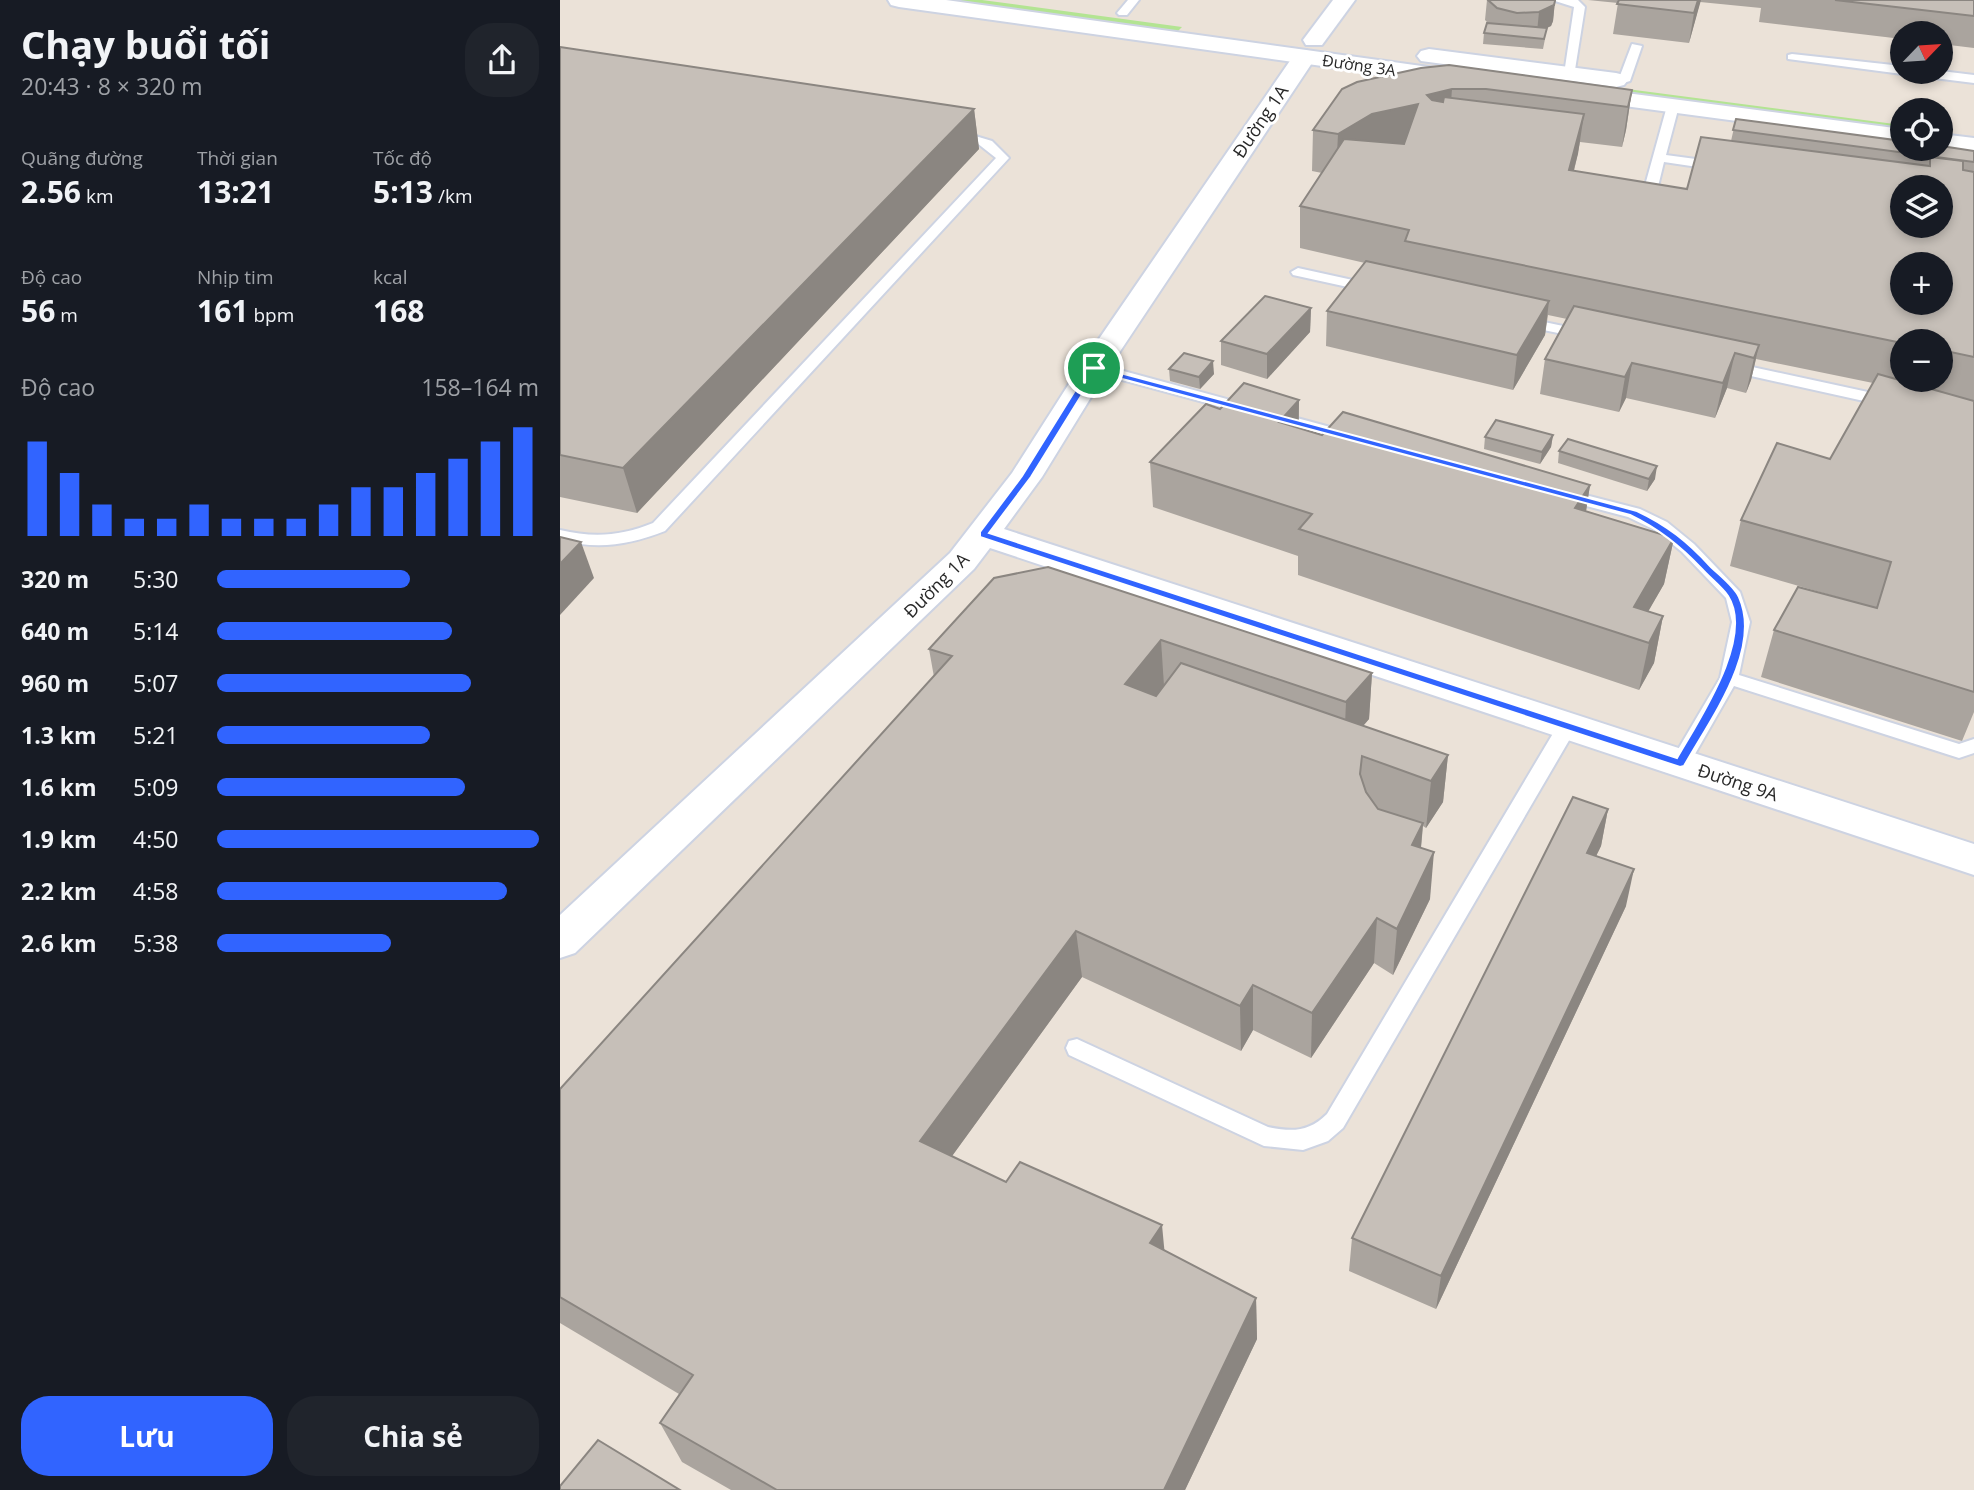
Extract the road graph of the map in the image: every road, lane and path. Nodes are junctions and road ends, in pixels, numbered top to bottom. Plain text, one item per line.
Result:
1 (899, 0) edge
2 (1025, 0) edge
3 (1344, 0) edge
4 (1557, 0) edge
5 (1128, 7) edge
6 (1636, 46) dead end
7 (1309, 49) junction
8 (1792, 57) dead end
9 (1890, 69) edge
10 (1570, 74) junction
11 (1953, 76) edge
12 (1974, 79) edge
13 (1624, 81) junction
14 (1673, 106) junction
15 (1890, 115) edge
16 (1953, 123) edge
17 (1974, 126) edge
18 (941, 132) edge
19 (1890, 134) edge
20 (1953, 143) edge
21 (1974, 146) edge
22 (1660, 158) junction
23 (1727, 167) edge
24 (1645, 212) edge
25 (1298, 272) dead end
26 (1393, 293) edge
27 (1501, 317) edge
28 (1596, 337) edge
29 (1717, 364) edge
30 (1094, 368) junction
31 (1906, 406) edge
32 (1369, 442) edge
33 (1541, 488) edge
34 (983, 534) junction
35 (560, 535) edge
36 (1729, 678) junction
37 (1567, 725) junction
38 (1974, 746) edge
39 (1680, 763) junction
40 (1974, 860) edge
41 (560, 941) edge
42 (1076, 1048) dead end

1 - 7 street, Đường 3A
2 - 5 street, Đường 3A
3 - 7 street, Đường 1A
4 - 10 lane
5 - 7 street, Đường 3A
6 - 13 lane
7 - 10 street, Đường 3A
7 - 14 street, Đường 3A
7 - 30 street, Đường 1A
8 - 9 lane
10 - 13 street, Đường 3A
11 - 12 lane
13 - 15 street, Đường 3A
14 - 19 street, Đường 3A
14 - 22 lane
16 - 17 street
18 - 35 lane
20 - 21 street
22 - 23 lane
22 - 24 lane
25 - 26 lane
27 - 28 lane
29 - 31 lane
30 - 32 lane
30 - 34 street, Đường 1A
33 - 36 lane
34 - 37 street, Đường 9A
34 - 41 street, Đường 1A
36 - 38 lane
36 - 39 lane
37 - 39 street, Đường 9A
37 - 42 lane
39 - 40 street, Đường 9A

